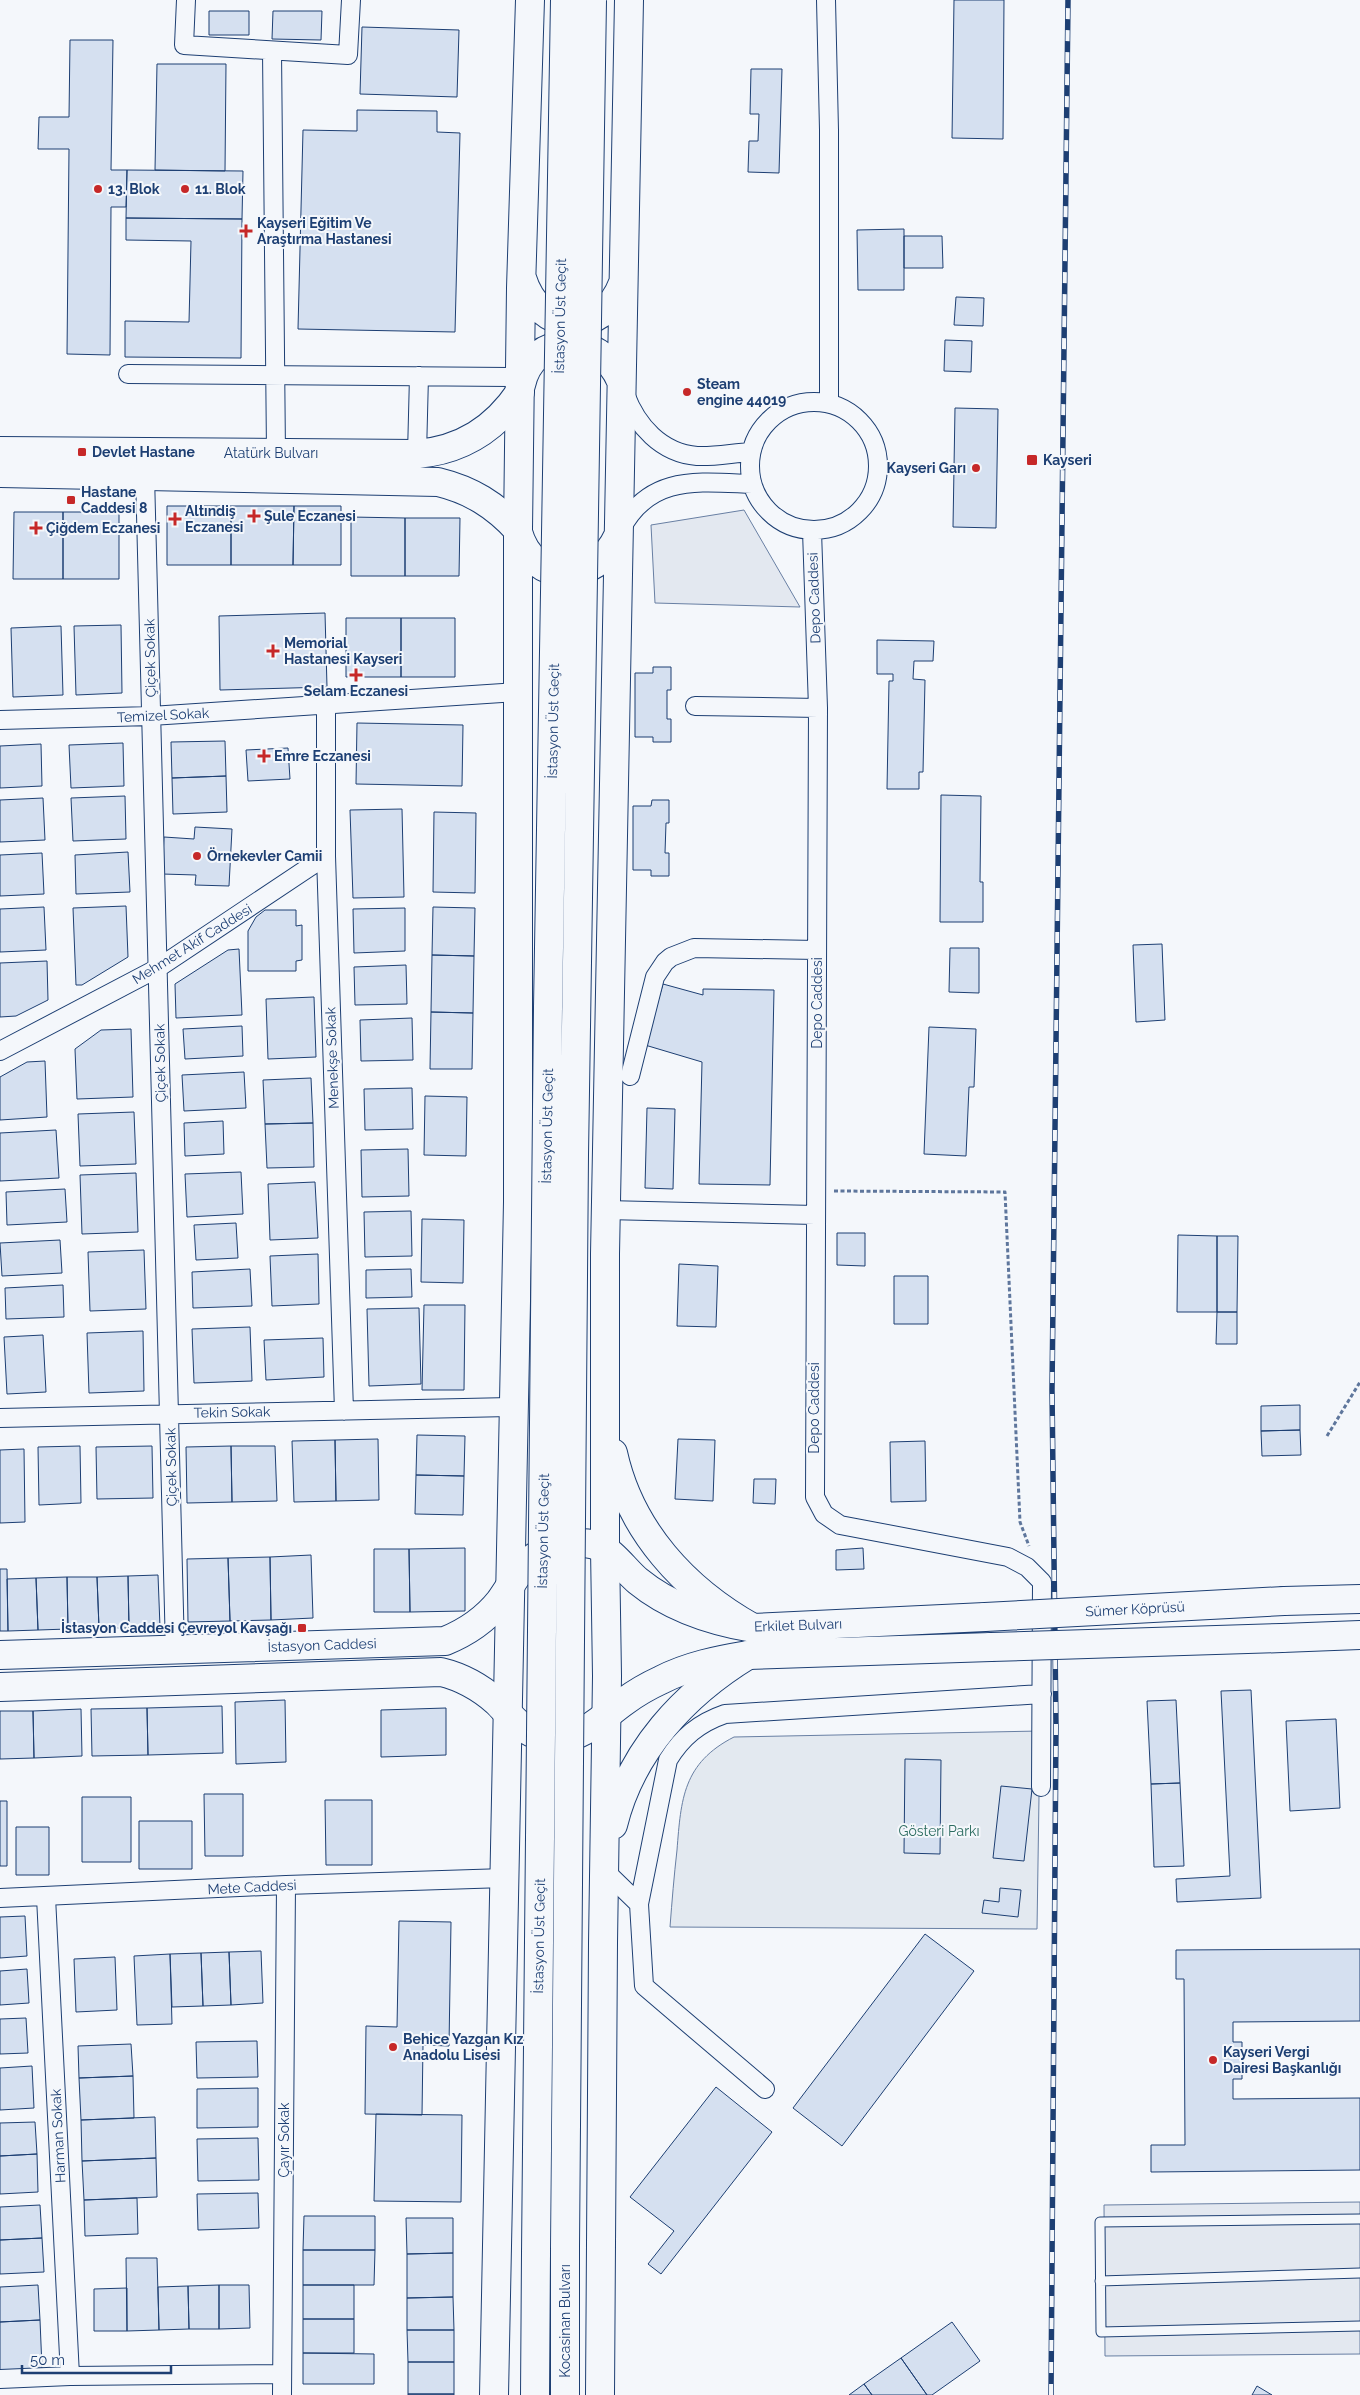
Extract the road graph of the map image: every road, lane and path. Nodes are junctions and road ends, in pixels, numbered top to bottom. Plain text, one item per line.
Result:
1 (186, 0) edge
2 (351, 0) edge
3 (530, 0) edge
4 (565, 0) edge
5 (592, 0) edge
6 (629, 0) edge
7 (826, 0) edge
8 (272, 50) junction
9 (522, 276) junction
10 (623, 283) junction
11 (128, 374) dead end
12 (275, 375) junction
13 (419, 376) junction
14 (621, 381) junction
15 (520, 384) junction
16 (829, 403) junction
17 (0, 451) edge
18 (750, 452) junction
19 (276, 453) junction
20 (417, 454) junction
21 (0, 473) edge
22 (145, 475) junction
23 (752, 484) junction
24 (518, 530) junction
25 (812, 531) junction
26 (618, 536) junction
27 (616, 628) junction
28 (518, 639) junction
29 (517, 692) junction
30 (326, 706) junction
31 (695, 706) dead end
32 (818, 708) junction
33 (151, 716) junction
34 (0, 720) edge
35 (326, 856) junction
36 (817, 950) junction
37 (158, 968) junction
38 (0, 1051) edge
39 (630, 1076) dead end
40 (815, 1191) junction
41 (606, 1210) junction
42 (815, 1215) junction
43 (1360, 1382) edge
44 (605, 1406) junction
45 (514, 1408) junction
46 (344, 1411) junction
47 (169, 1413) junction
48 (0, 1418) edge
49 (1327, 1436) dead end
50 (1029, 1548) dead end
51 (605, 1549) junction
52 (509, 1586) junction
53 (1360, 1599) edge
54 (985, 1616) joint
55 (753, 1628) junction
56 (1360, 1635) edge
57 (175, 1650) junction
58 (0, 1654) edge
59 (748, 1655) junction
60 (0, 1687) edge
61 (1042, 1694) junction
62 (507, 1714) junction
63 (607, 1715) junction
64 (1040, 1787) dead end
65 (604, 1870) junction
66 (505, 1878) junction
67 (286, 1885) junction
68 (46, 1897) junction
69 (0, 1898) edge
70 (639, 1904) junction
71 (765, 2089) dead end
72 (1360, 2219) edge
73 (565, 2247) joint
74 (536, 2253) joint
75 (1360, 2273) edge
76 (1100, 2281) junction
77 (1360, 2326) edge
78 (282, 2374) junction
79 (70, 2376) junction
80 (0, 2379) edge
81 (282, 2395) edge
82 (494, 2395) edge
83 (535, 2395) edge
84 (565, 2395) edge
85 (600, 2395) edge

1 - 8 street
2 - 8 street
3 - 9 main road
4 - 74 main road, İstasyon Üst Geçit, bridge
5 - 73 main road, İstasyon Üst Geçit, bridge
6 - 10 main road
7 - 16 street
8 - 12 street
9 - 10 main road
9 - 15 main road
10 - 14 main road
11 - 12 street
12 - 13 street
12 - 19 street
13 - 15 street
13 - 20 street
14 - 15 main road
14 - 18 street
14 - 26 main road
15 - 20 main road, Atatürk Bulvarı
15 - 24 main road
16 - 18 street
16 - 25 street
17 - 19 main road, Atatürk Bulvarı
18 - 23 street
19 - 20 main road, Atatürk Bulvarı
21 - 22 main road, Atatürk Bulvarı
22 - 24 main road, Atatürk Bulvarı
22 - 33 street, Çiçek Sokak
23 - 25 street
23 - 26 street
24 - 26 main road
24 - 28 main road
25 - 32 street, Depo Caddesi
26 - 27 main road
27 - 28 main road
27 - 41 main road
28 - 29 main road
29 - 30 street, Temizel Sokak
29 - 45 main road
30 - 33 street, Temizel Sokak
30 - 35 street, Menekşe Sokak
31 - 32 street
32 - 36 street, Depo Caddesi
33 - 34 street, Temizel Sokak
33 - 37 street, Çiçek Sokak
35 - 37 street, Mehmet Akif Caddesi
35 - 46 street, Menekşe Sokak
36 - 39 street
36 - 40 street, Depo Caddesi
37 - 38 street, Mehmet Akif Caddesi
37 - 47 street, Çiçek Sokak
40 - 42 street, Depo Caddesi
40 - 50 path
41 - 42 street
41 - 44 main road
42 - 61 street, Depo Caddesi
43 - 49 path
44 - 51 main road
44 - 55 main road
45 - 46 street, Tekin Sokak
45 - 52 main road
46 - 47 street, Tekin Sokak
47 - 48 street, Tekin Sokak
47 - 57 street, Çiçek Sokak
51 - 52 main road, İstasyon Caddesi
51 - 55 main road, Erkilet Bulvarı
51 - 63 main road
52 - 57 main road, İstasyon Caddesi
52 - 62 main road
53 - 54 main road, Sümer Köprüsü, bridge
54 - 55 main road, Erkilet Bulvarı
56 - 59 main road, Erkilet Bulvarı, bridge
57 - 58 main road, İstasyon Caddesi
59 - 63 main road, Erkilet Bulvarı
59 - 65 main road
60 - 62 main road
61 - 64 street, Depo Caddesi
61 - 70 street
62 - 63 main road
62 - 66 main road
63 - 65 main road
65 - 70 street
65 - 85 main road
66 - 67 street, Mete Caddesi
66 - 82 main road
67 - 68 street, Mete Caddesi
67 - 78 street, Çayır Sokak
68 - 69 street, Mete Caddesi
68 - 79 street, Harman Sokak
70 - 71 street
72 - 76 lane
73 - 84 main road, Kocasinan Bulvarı
74 - 83 main road, Kocasinan Bulvarı
75 - 76 lane
76 - 77 lane
78 - 79 street
78 - 81 street, Çayır Sokak
79 - 80 street

